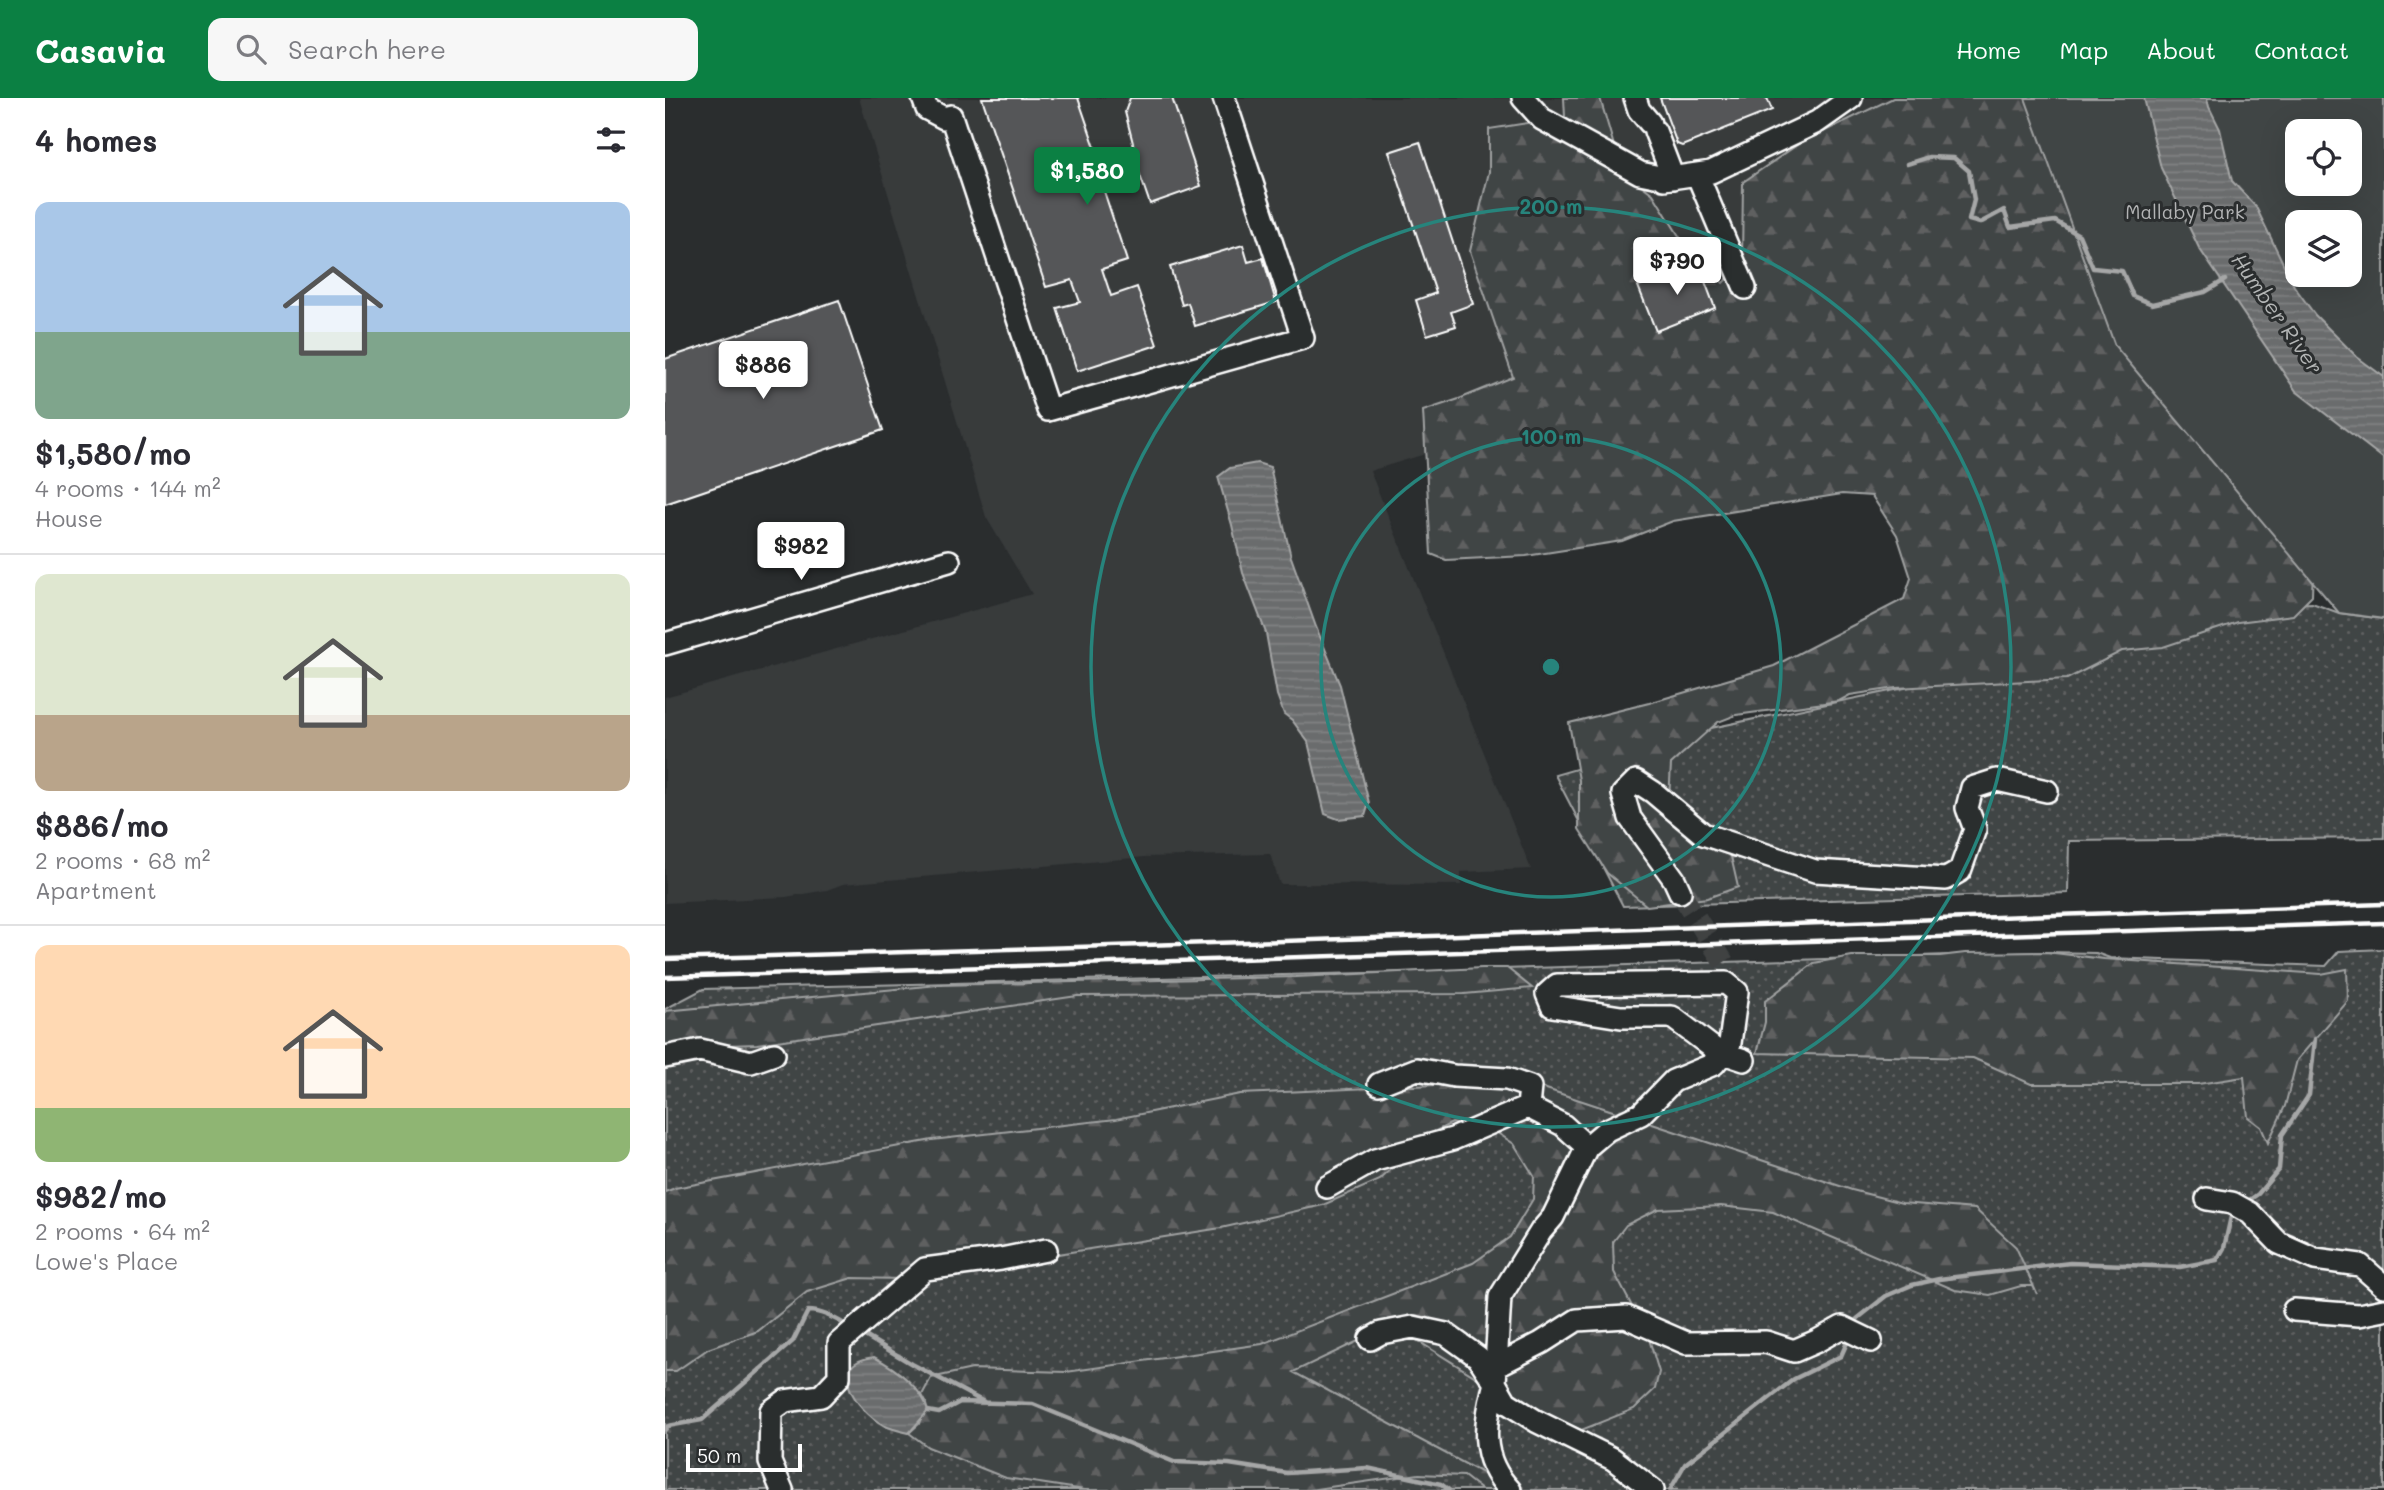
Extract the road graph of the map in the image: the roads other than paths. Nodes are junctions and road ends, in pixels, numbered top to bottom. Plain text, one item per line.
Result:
1 (923, 98) edge
2 (1224, 98) edge
3 (1523, 98) edge
4 (1635, 98) edge
5 (1851, 98) edge
6 (1697, 174) junction
7 (1664, 178) junction
8 (1745, 288) dead end
9 (949, 561) dead end
10 (665, 644) edge
11 (2047, 791) dead end
12 (1680, 892) tunnel mouth
13 (774, 1054) dead end
14 (1723, 1054) junction
15 (665, 1057) edge
16 (1744, 1060) dead end
17 (1379, 1084) dead end
18 (1528, 1107) junction
19 (1587, 1147) junction
20 (1327, 1187) dead end
21 (2207, 1199) dead end
22 (1046, 1250) dead end
23 (2384, 1286) edge
24 (2294, 1310) dead end
25 (2384, 1310) edge
26 (1370, 1339) dead end
27 (1871, 1341) dead end
28 (1495, 1374) junction
29 (782, 1490) edge
30 (1510, 1490) edge
31 (1653, 1490) edge

1 - 2 street
3 - 7 street
4 - 7 street
5 - 6 street
6 - 7 street
6 - 8 street
9 - 10 street
11 - 12 street
13 - 15 street
14 - 14 street
14 - 16 street
14 - 19 street
17 - 18 street
18 - 19 street
18 - 20 street
19 - 28 street
21 - 23 street
22 - 29 street
24 - 25 street
26 - 28 street
27 - 28 street
28 - 30 street
28 - 31 street

